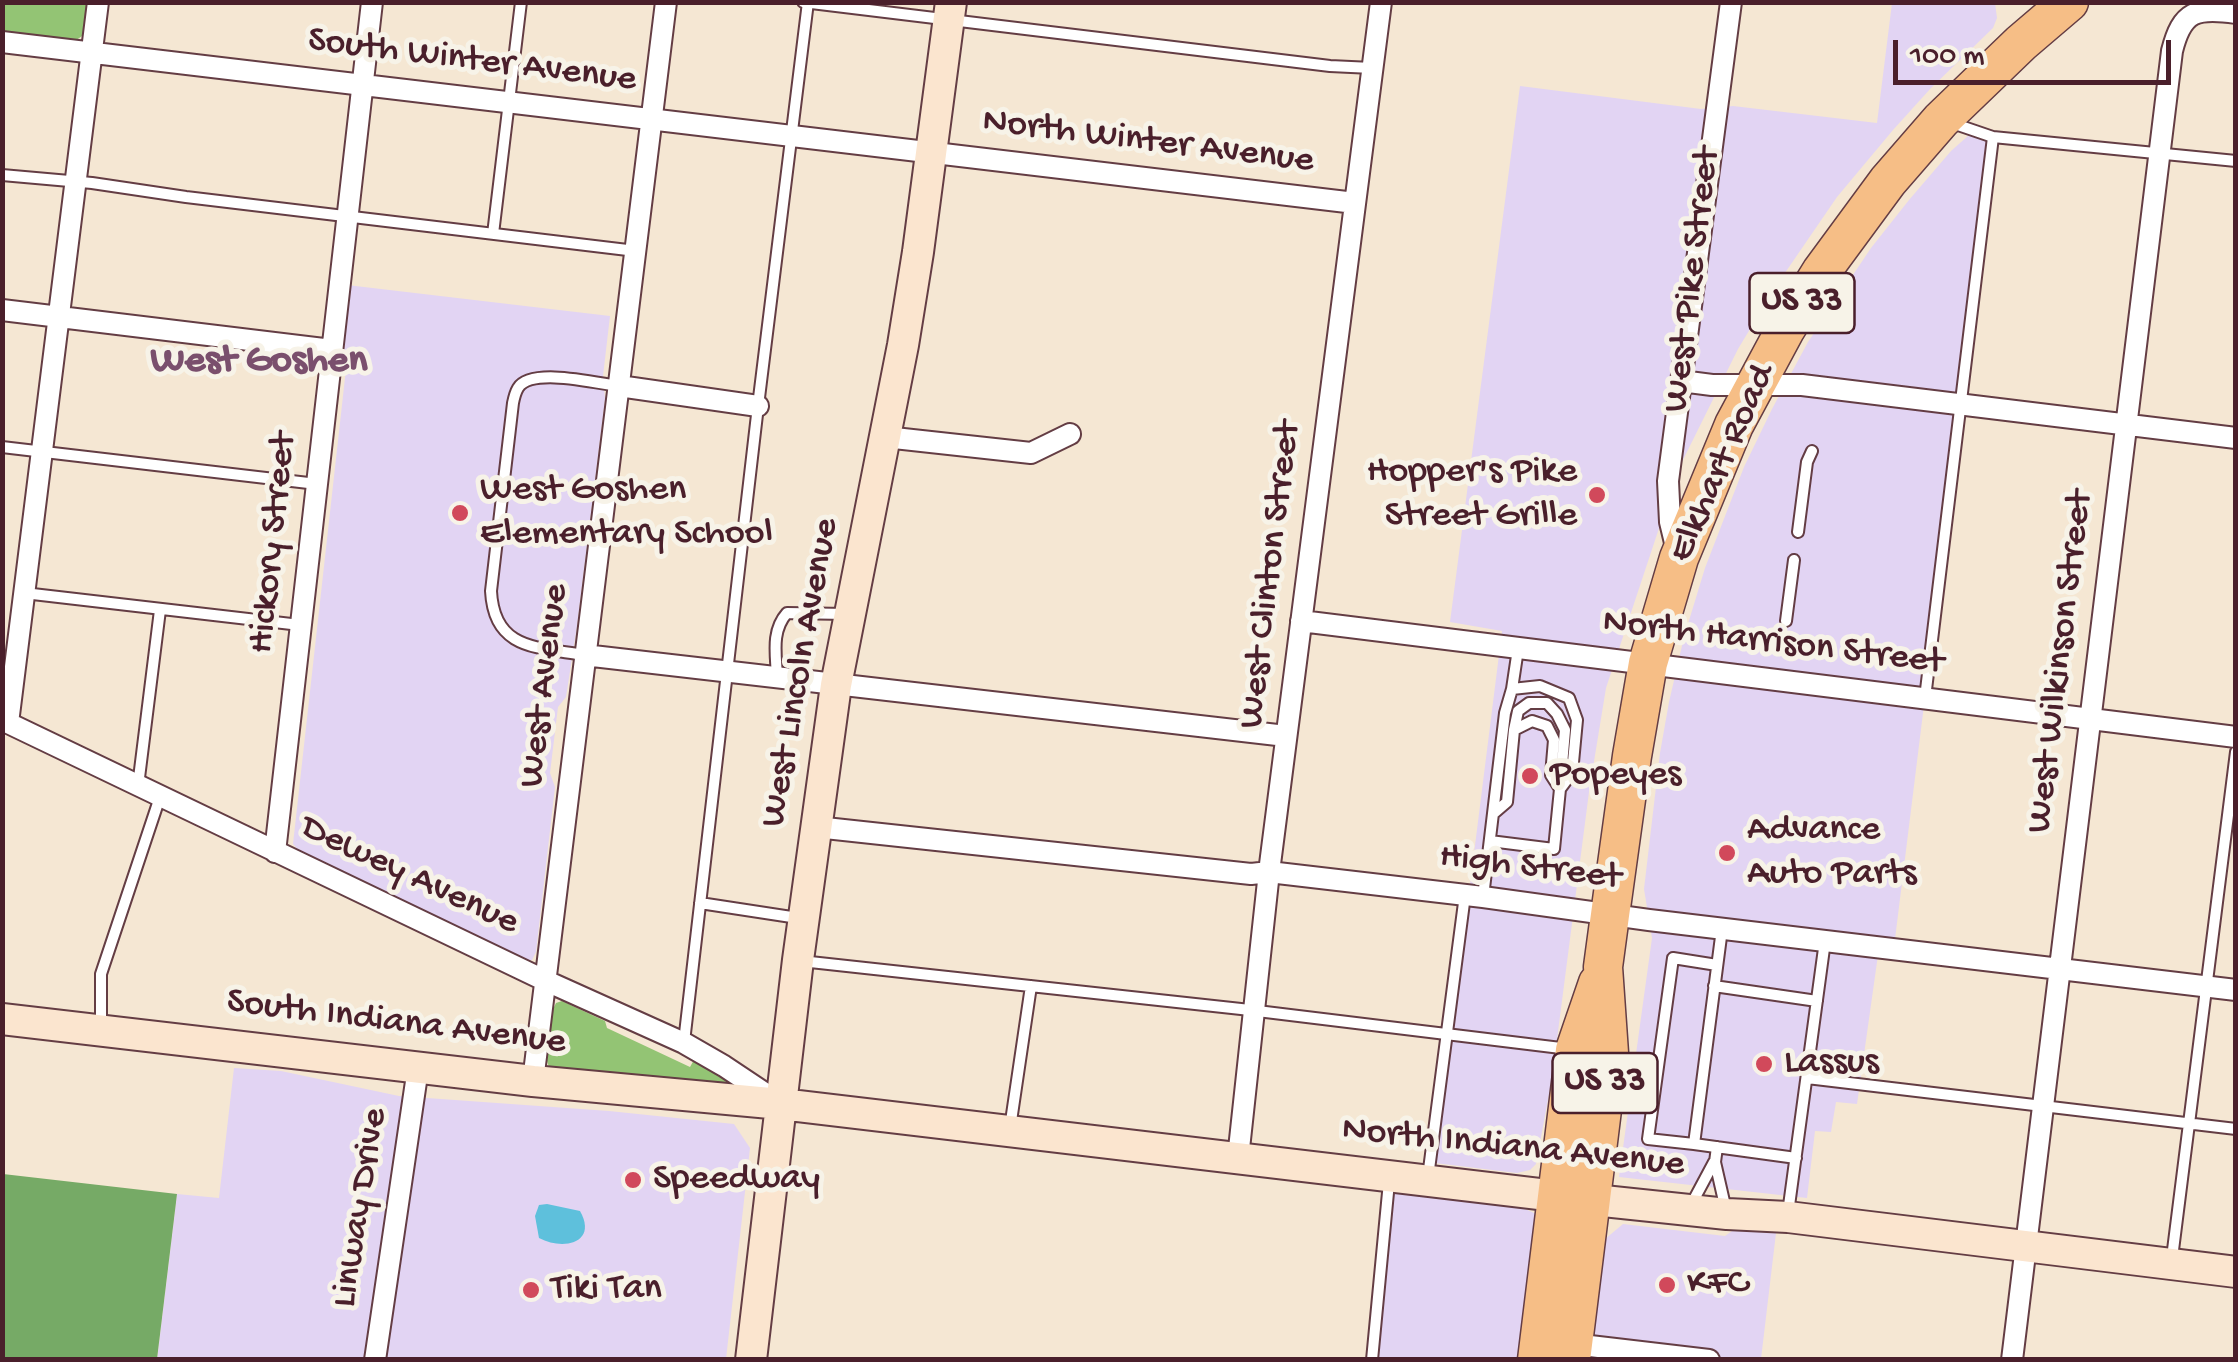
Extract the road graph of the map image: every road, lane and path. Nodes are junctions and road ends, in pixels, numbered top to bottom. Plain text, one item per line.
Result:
1 (98, 2) edge
2 (372, 2) edge
3 (521, 2) edge
4 (666, 2) edge
5 (1381, 2) edge
6 (1732, 2) edge
7 (806, 3) edge
8 (2059, 4) edge
9 (950, 11) edge
10 (2231, 12) edge
11 (2, 42) edge
12 (92, 54) junction
13 (1372, 68) junction
14 (362, 84) junction
15 (508, 101) junction
16 (652, 119) junction
17 (1942, 120) junction
18 (792, 136) junction
19 (1994, 137) junction
20 (932, 152) junction
21 (2160, 153) junction
22 (2236, 161) edge
23 (2, 176) edge
24 (76, 182) junction
25 (1355, 203) junction
26 (348, 217) junction
27 (493, 234) junction
28 (636, 251) junction
29 (2, 310) edge
30 (58, 317) junction
31 (332, 350) junction
32 (1680, 381) junction
33 (1757, 385) junction
34 (619, 386) junction
35 (1960, 404) junction
36 (758, 406) junction
37 (2127, 425) junction
38 (1070, 434) dead end
39 (885, 437) junction
40 (2236, 438) edge
41 (2, 447) edge
42 (1812, 451) dead end
43 (42, 452) junction
44 (317, 484) junction
45 (1798, 532) dead end
46 (1679, 558) junction
47 (1794, 560) dead end
48 (24, 593) junction
49 (160, 610) junction
50 (848, 614) junction
51 (1302, 620) junction
52 (1786, 621) dead end
53 (302, 625) junction
54 (1518, 648) junction
55 (584, 654) junction
56 (1648, 663) junction
57 (728, 673) junction
58 (777, 678) junction
59 (836, 684) junction
60 (1512, 689) junction
61 (1926, 698) junction
62 (2091, 719) junction
63 (5, 722) edge
64 (1514, 730) junction
65 (1286, 736) junction
66 (2236, 736) edge
67 (2236, 752) edge
68 (138, 786) junction
69 (1560, 789) junction
70 (160, 797) junction
71 (1494, 814) junction
72 (816, 827) junction
73 (1490, 840) junction
74 (275, 852) junction
75 (1269, 872) junction
76 (1474, 896) junction
77 (700, 903) junction
78 (1610, 914) junction
79 (804, 919) junction
80 (1722, 929) junction
81 (1826, 942) junction
82 (798, 960) junction
83 (1717, 964) junction
84 (1603, 966) junction
85 (2059, 969) junction
86 (544, 980) junction
87 (1031, 986) junction
88 (1714, 986) junction
89 (2206, 986) junction
90 (2236, 990) edge
91 (1817, 1001) junction
92 (1254, 1011) junction
93 (2, 1019) edge
94 (102, 1030) junction
95 (1447, 1034) junction
96 (684, 1043) junction
97 (1575, 1050) junction
98 (418, 1068) junction
99 (1807, 1078) junction
100 (533, 1081) junction
101 (781, 1104) junction
102 (2042, 1104) junction
103 (2189, 1123) junction
104 (2236, 1129) edge
105 (1010, 1131) junction
106 (1694, 1144) junction
107 (1716, 1148) junction
108 (1238, 1158) junction
109 (1796, 1158) junction
110 (1715, 1162) junction
111 (1390, 1176) junction
112 (1428, 1180) junction
113 (1573, 1197) junction
114 (1689, 1209) junction
115 (1727, 1214) junction
116 (1788, 1218) junction
117 (2026, 1248) junction
118 (2171, 1264) junction
119 (2236, 1272) edge
120 (1572, 1352) edge
121 (375, 1360) edge
122 (752, 1360) edge
123 (1372, 1360) edge
124 (1537, 1360) edge
125 (1709, 1360) edge
126 (2012, 1360) edge

1 - 12 street
2 - 14 street, Hickory Street
3 - 15 lane
4 - 16 street, West Avenue
5 - 13 street, West Clinton Street
6 - 32 street, West Pike Street
7 - 9 lane
7 - 18 lane
8 - 17 highway, Elkhart Road / US 33
9 - 13 lane
9 - 20 street, West Lincoln Avenue
10 - 21 street, West Wilkinson Street
11 - 12 street, South Winter Avenue
12 - 14 street, South Winter Avenue
12 - 24 street
13 - 25 street, West Clinton Street
14 - 15 street, South Winter Avenue
14 - 26 street, Hickory Street
15 - 16 street, South Winter Avenue
15 - 27 lane
16 - 18 street, South Winter Avenue
16 - 28 street, West Avenue
17 - 19 lane
17 - 33 highway, Elkhart Road / US 33
18 - 20 street, South Winter Avenue
18 - 36 lane
19 - 21 lane
19 - 35 lane
20 - 25 street, North Winter Avenue
20 - 39 street, West Lincoln Avenue
21 - 22 lane
21 - 37 street, West Wilkinson Street
23 - 24 lane
24 - 26 lane
24 - 30 street
25 - 51 street, West Clinton Street
26 - 27 lane
26 - 31 street, Hickory Street
27 - 28 lane
28 - 34 street, West Avenue
29 - 30 street
30 - 31 street
30 - 43 street
31 - 44 street, Hickory Street
32 - 33 street
32 - 46 street, West Pike Street
33 - 35 street
33 - 46 highway, Elkhart Road / US 33
34 - 36 street
34 - 55 street, West Avenue
34 - 55 lane
35 - 37 street
35 - 61 lane
36 - 57 lane
37 - 40 street
37 - 62 street, West Wilkinson Street
38 - 39 street
39 - 50 street, West Lincoln Avenue
41 - 43 lane
42 - 45 lane
43 - 44 lane
43 - 48 street
44 - 53 street, Hickory Street
46 - 56 highway, Elkhart Road / US 33
47 - 52 lane
48 - 49 lane
48 - 63 street
49 - 53 lane
49 - 68 lane
50 - 58 lane
50 - 59 street, West Lincoln Avenue
51 - 54 street, North Harrison Street
51 - 65 street, West Clinton Street
53 - 74 street, Hickory Street
54 - 56 street, North Harrison Street
54 - 60 lane
55 - 57 street
55 - 86 street, West Avenue
56 - 61 street, North Harrison Street
56 - 78 highway, US 33
57 - 58 street
57 - 77 lane
58 - 59 street
59 - 65 street
59 - 72 street, West Lincoln Avenue
60 - 69 lane
60 - 71 lane
61 - 62 street, North Harrison Street
62 - 66 street, North Harrison Street
62 - 85 street, West Wilkinson Street
63 - 68 street, Dewey Avenue
64 - 69 lane
64 - 69 lane
64 - 71 lane
65 - 75 street, West Clinton Street
67 - 89 lane
68 - 70 street, Dewey Avenue
69 - 73 lane
70 - 74 street, Dewey Avenue
70 - 94 lane
71 - 73 lane
72 - 75 street, High Street
72 - 79 street, West Lincoln Avenue
73 - 76 lane
74 - 86 street, Dewey Avenue
75 - 76 street, High Street
75 - 92 street, West Clinton Street
76 - 78 street, High Street
76 - 95 lane
77 - 79 lane
77 - 96 lane
78 - 80 street, High Street
78 - 84 highway, US 33
79 - 82 street, West Lincoln Avenue
80 - 81 street, High Street
80 - 83 lane
81 - 85 street, High Street
81 - 91 lane
82 - 87 lane
82 - 101 street, West Lincoln Avenue
83 - 88 lane
83 - 106 lane
84 - 97 highway
84 - 113 highway, US 33
85 - 89 street, High Street
85 - 102 street, West Wilkinson Street
86 - 96 street, Dewey Avenue
86 - 100 street, West Avenue
87 - 92 lane
87 - 105 lane
88 - 91 lane
88 - 106 lane
89 - 90 street, High Street
89 - 103 lane
91 - 99 lane
92 - 95 lane
92 - 108 street, West Clinton Street
93 - 94 street, South Indiana Avenue
94 - 98 street, South Indiana Avenue
95 - 97 lane
95 - 112 lane
96 - 101 street, Dewey Avenue
97 - 113 highway
98 - 100 street, South Indiana Avenue
98 - 121 street, Linway Drive
99 - 102 lane
99 - 109 lane
100 - 101 street, South Indiana Avenue
101 - 105 street, North Indiana Avenue
101 - 122 street, West Lincoln Avenue
102 - 103 lane
102 - 117 street, West Wilkinson Street
103 - 104 lane
103 - 118 lane
105 - 108 street, North Indiana Avenue
106 - 107 lane
107 - 109 lane
107 - 110 lane
108 - 111 street, North Indiana Avenue
109 - 116 lane
110 - 114 lane
110 - 115 lane
111 - 112 street, North Indiana Avenue
111 - 123 lane
112 - 113 street, North Indiana Avenue
113 - 114 street, North Indiana Avenue
113 - 120 highway, US 33
113 - 124 highway
114 - 115 street, North Indiana Avenue
115 - 116 street, North Indiana Avenue
116 - 117 street, North Indiana Avenue
117 - 118 street, North Indiana Avenue
117 - 126 street, West Wilkinson Street
118 - 119 street, North Indiana Avenue
120 - 125 street

